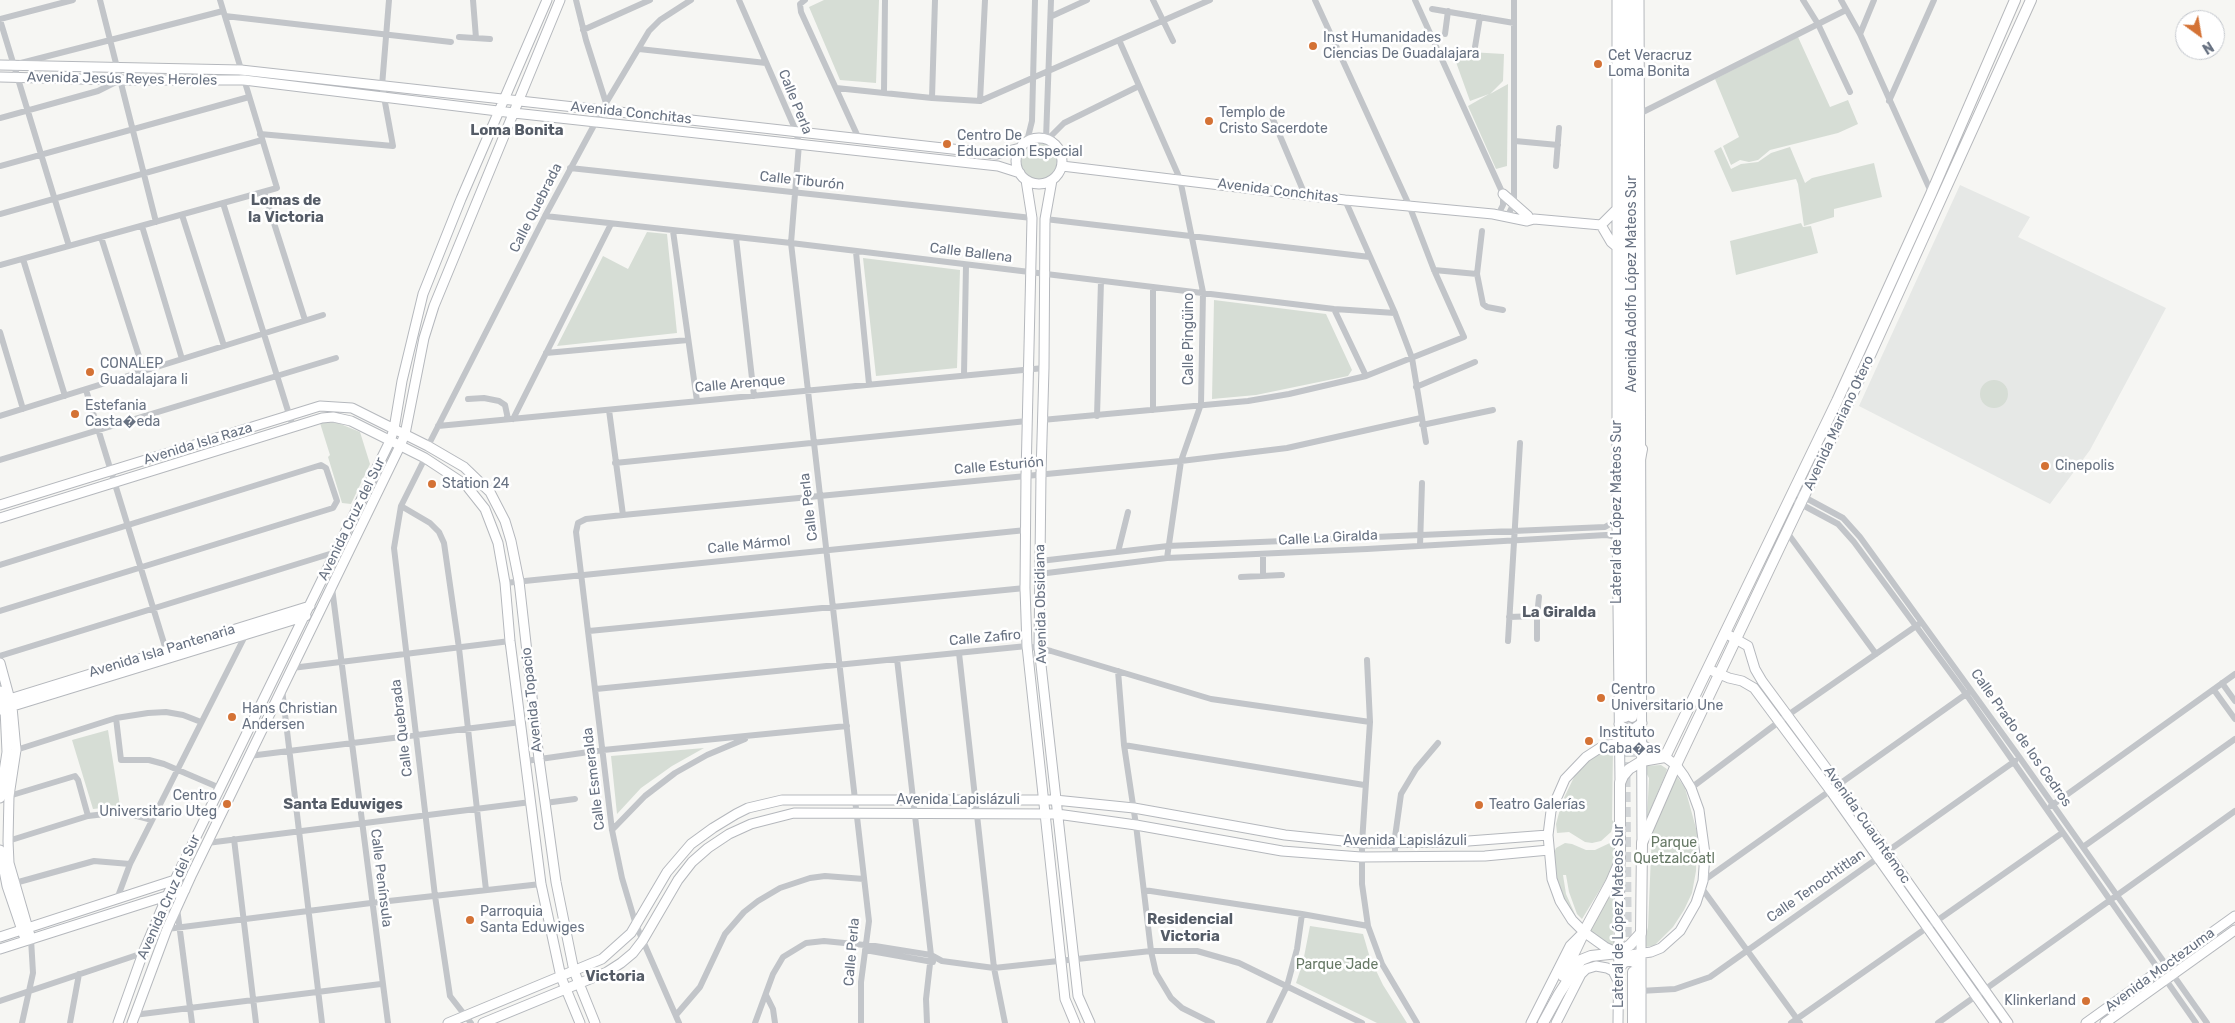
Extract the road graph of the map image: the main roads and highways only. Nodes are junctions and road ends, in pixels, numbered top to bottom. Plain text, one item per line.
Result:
1 (1618, 0) edge
2 (1624, 0) edge
3 (1632, 0) edge
4 (2015, 0) edge
5 (2031, 0) edge
6 (1624, 23) junction
7 (1632, 260) junction
8 (1640, 287) road end
9 (1618, 354) road end
10 (1624, 395) junction
11 (1642, 449) road end
12 (1632, 498) junction
13 (1620, 783) joint
14 (1642, 843) joint
15 (1559, 994) junction
16 (1544, 1023) edge
17 (1627, 1023) edge
18 (1633, 1023) edge

1 - 6 main road
2 - 6 main road, Avenida Adolfo López Mateos Sur
3 - 7 main road, Avenida Adolfo López Mateos Sur
4 - 13 main road, Avenida Mariano Otero
5 - 14 main road, Avenida Mariano Otero
6 - 10 main road, Avenida Adolfo López Mateos Sur
7 - 8 main road
7 - 12 main road, Avenida Adolfo López Mateos Sur
9 - 10 main road
10 - 12 main road, Avenida Adolfo López Mateos Sur
11 - 12 main road
13 - 15 main road, Lateral de López Mateos Sur
14 - 15 main road, Lateral de López Mateos Sur
15 - 16 main road
17 - 18 main road

